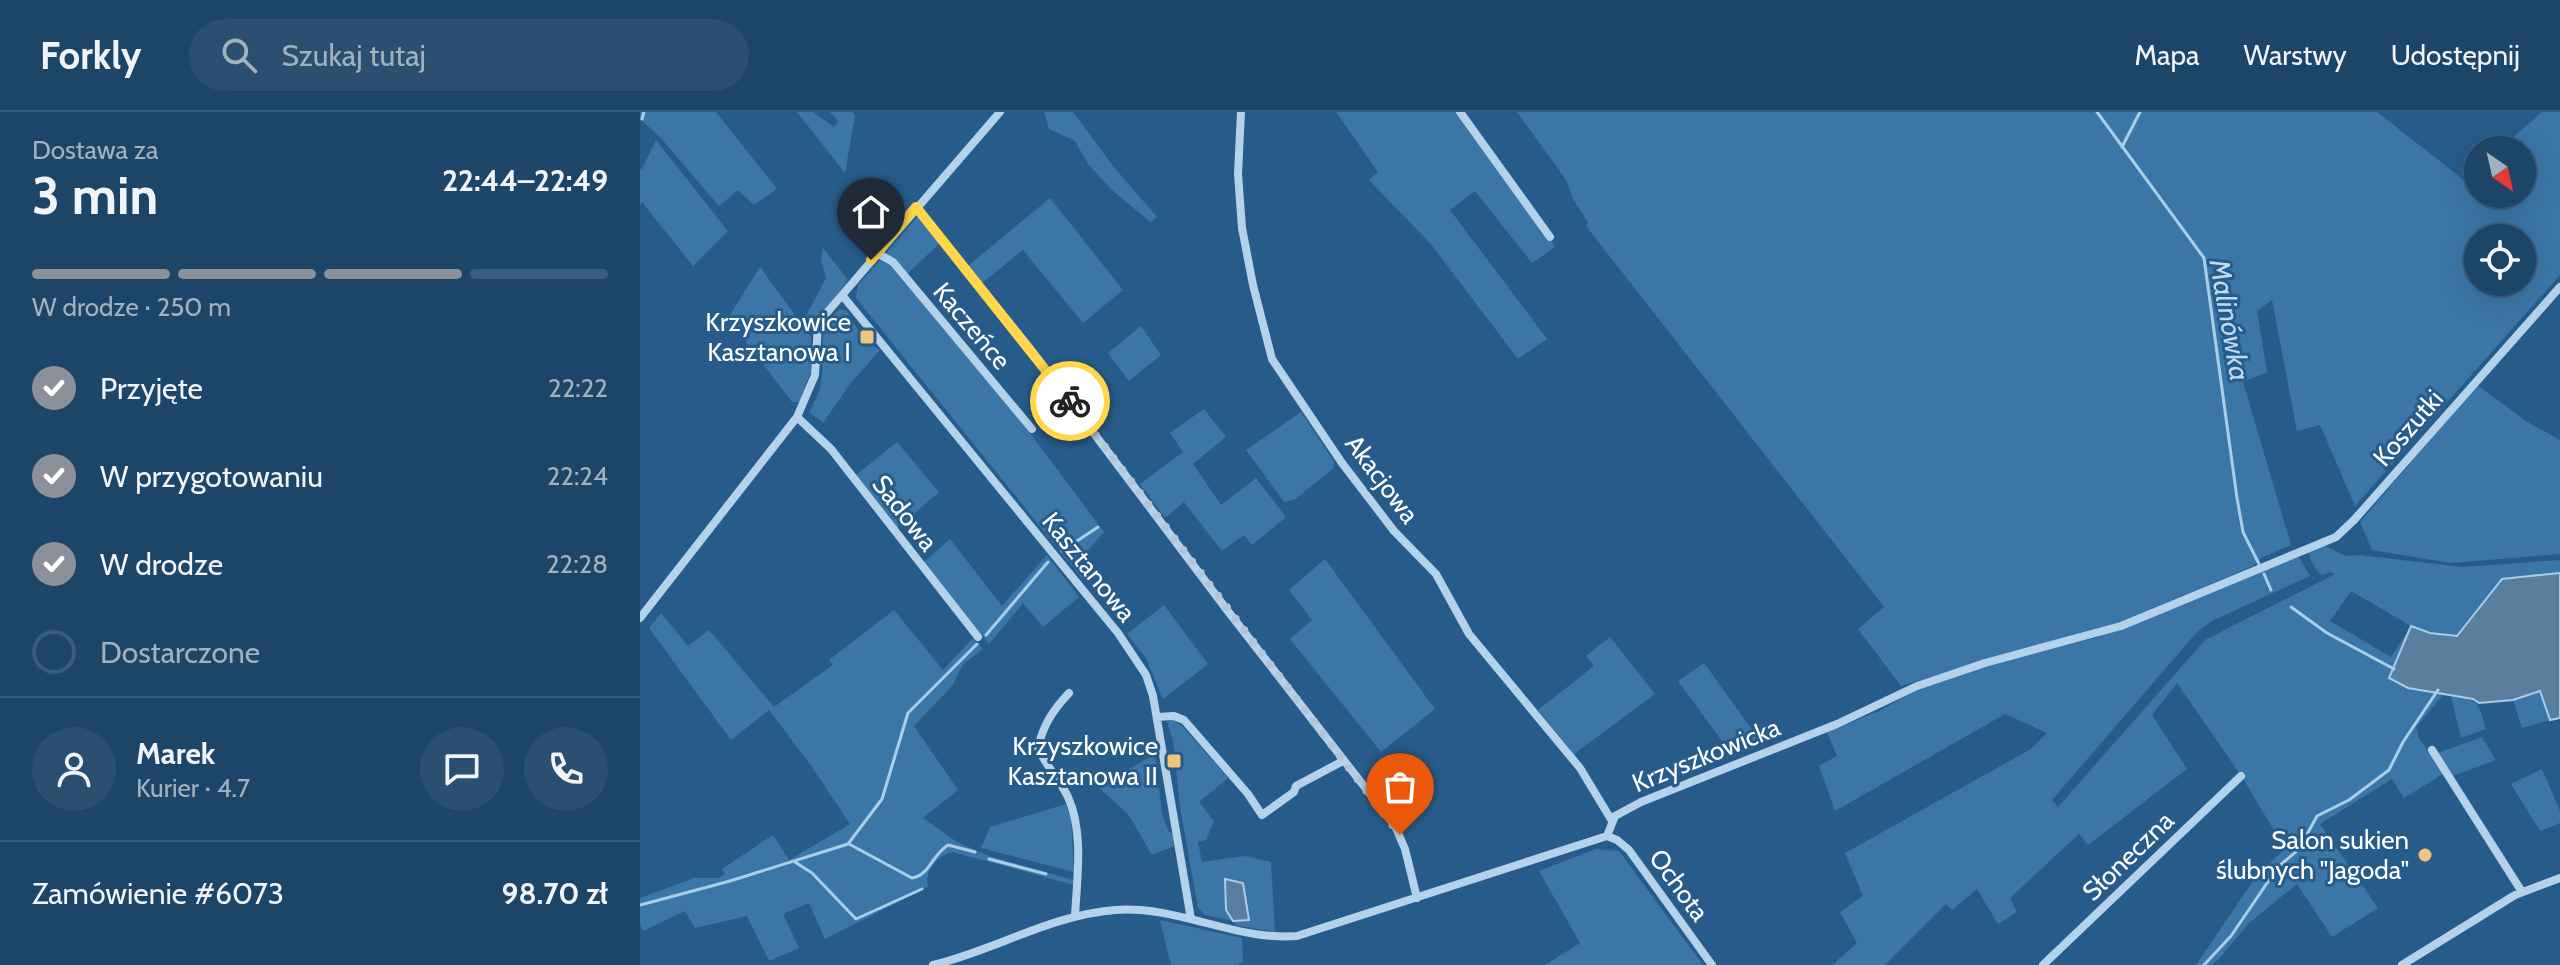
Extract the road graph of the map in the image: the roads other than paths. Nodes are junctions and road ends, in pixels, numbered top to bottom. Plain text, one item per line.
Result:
1 (1000, 112) edge
2 (1241, 112) edge
3 (1460, 112) edge
4 (916, 207) junction
5 (1550, 237) dead end
6 (877, 253) junction
7 (2560, 287) edge
8 (842, 295) junction
9 (797, 417) junction
10 (1032, 429) dead end
11 (2265, 565) joint
12 (640, 618) edge
13 (978, 637) dead end
14 (1069, 693) dead end
15 (1157, 717) junction
16 (2432, 750) dead end
17 (1343, 761) junction
18 (2241, 776) dead end
19 (1612, 821) junction
20 (1607, 836) junction
21 (2560, 878) edge
22 (2522, 892) junction
23 (1417, 898) junction
24 (1075, 916) junction
25 (1191, 919) junction
26 (933, 965) edge
27 (1712, 965) edge
28 (2043, 965) edge
29 (2402, 965) edge

1 - 4 street
2 - 19 street, Akacjowa
3 - 5 street
4 - 6 street
4 - 17 street, Kaczeńce
6 - 8 street
6 - 10 street, Kaczeńce
7 - 11 street, Koszutki
8 - 9 street
8 - 15 street, Kasztanowa
9 - 12 street
9 - 13 street, Sadowa
11 - 19 street, Krzyszkowicka
14 - 24 street
15 - 17 street
15 - 25 street, Kasztanowa
16 - 22 street
17 - 23 street, Kaczeńce
18 - 28 street, Słoneczna
19 - 20 street, Krzyszkowicka
20 - 23 street
20 - 27 street, Ochota
21 - 22 street
22 - 29 street
23 - 25 street
24 - 25 street
24 - 26 street

